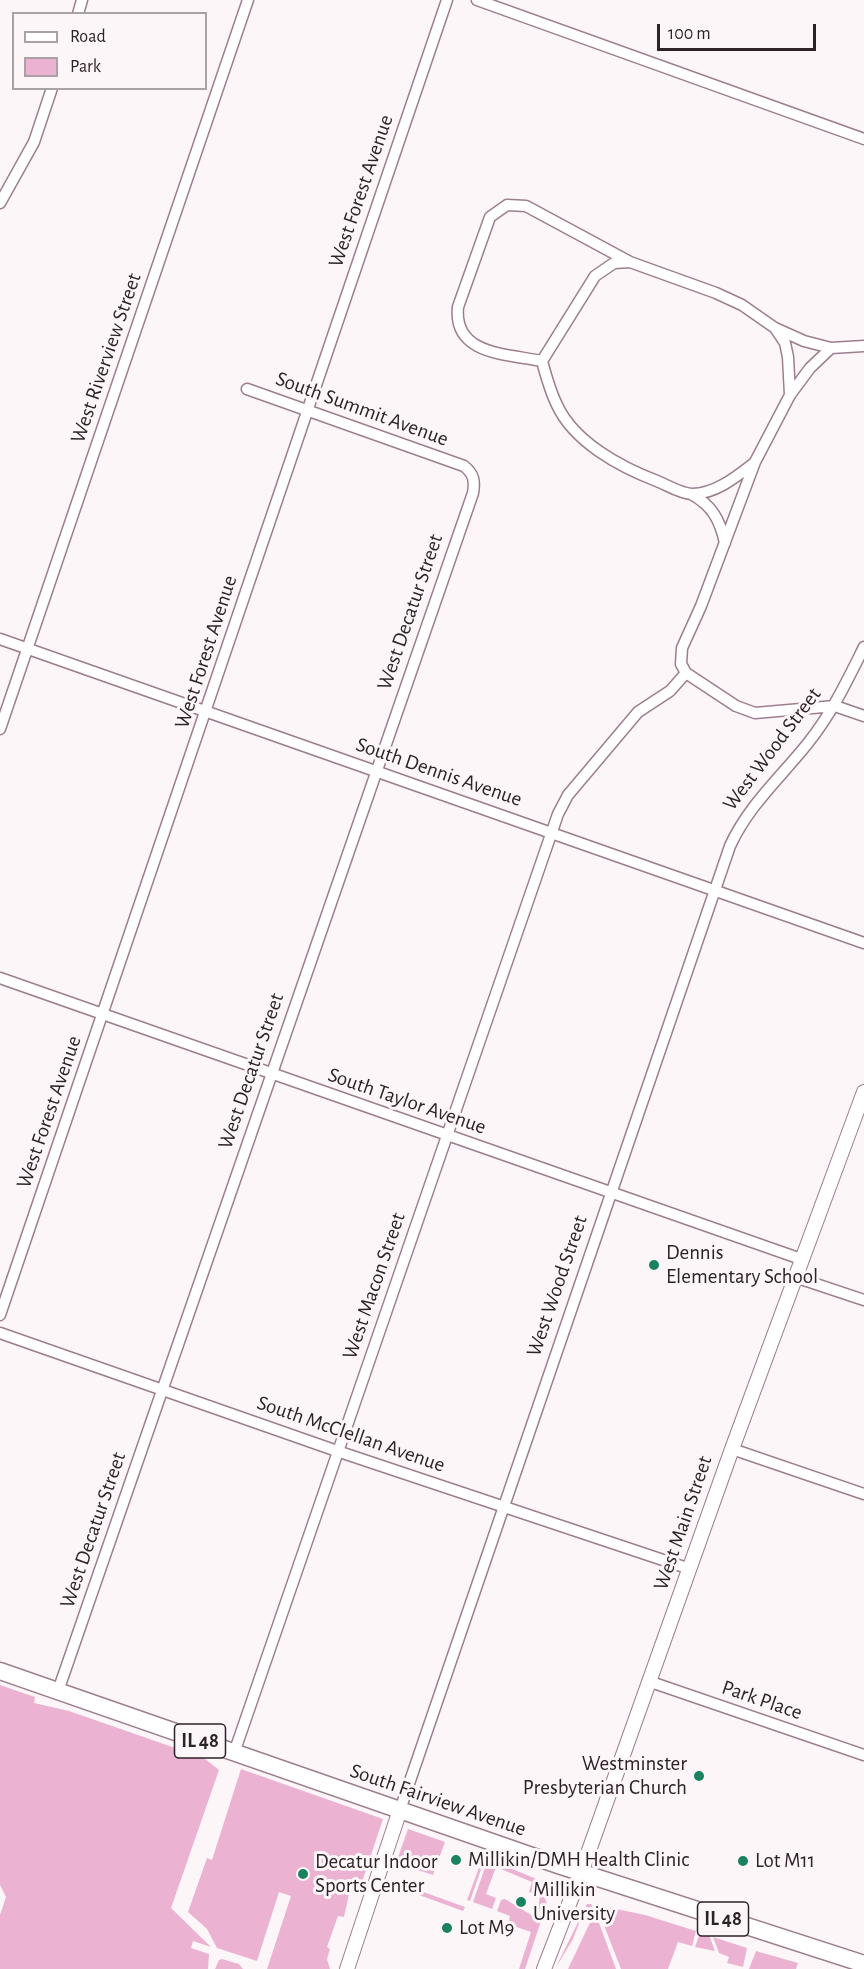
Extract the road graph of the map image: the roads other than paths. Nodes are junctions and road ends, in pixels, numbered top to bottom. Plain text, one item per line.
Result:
1 (248, 0) edge
2 (447, 0) edge
3 (477, 0) edge
4 (51, 90) edge
5 (864, 139) edge
6 (0, 203) edge
7 (630, 262) junction
8 (775, 328) junction
9 (864, 346) edge
10 (831, 348) junction
11 (542, 361) junction
12 (247, 389) dead end
13 (790, 395) junction
14 (306, 410) junction
15 (755, 462) junction
16 (464, 466) joint
17 (690, 494) junction
18 (725, 543) junction
19 (0, 639) edge
20 (864, 647) edge
21 (27, 649) junction
22 (686, 673) junction
23 (835, 706) junction
24 (207, 712) junction
25 (864, 716) edge
26 (0, 729) edge
27 (375, 770) junction
28 (552, 832) junction
29 (715, 890) junction
30 (864, 943) edge
31 (0, 978) edge
32 (103, 1013) junction
33 (270, 1075) junction
34 (863, 1100) edge
35 (447, 1136) junction
36 (611, 1191) junction
37 (801, 1259) junction
38 (795, 1276) junction
39 (864, 1300) edge
40 (0, 1315) edge
41 (0, 1333) edge
42 (163, 1389) junction
43 (732, 1449) junction
44 (337, 1451) junction
45 (864, 1494) edge
46 (505, 1508) junction
47 (690, 1569) junction
48 (0, 1671) edge
49 (648, 1681) junction
50 (58, 1691) junction
51 (234, 1753) junction
52 (864, 1755) edge
53 (400, 1810) junction
54 (581, 1873) junction
55 (864, 1964) edge
56 (346, 1969) edge
57 (544, 1969) edge

1 - 21 street, West Riverview Street
2 - 14 street, West Forest Avenue
3 - 5 street
4 - 6 street
7 - 8 street
7 - 11 street
7 - 11 street
8 - 10 street
8 - 13 street
9 - 10 street
10 - 13 street
11 - 17 street
12 - 14 street, South Summit Avenue
13 - 15 street
14 - 16 street, South Summit Avenue
14 - 24 street, West Forest Avenue
15 - 17 street
15 - 18 street
16 - 27 street, West Decatur Street
17 - 18 street
18 - 22 street
19 - 21 street, South Dennis Avenue
20 - 23 street, West Wood Street
21 - 24 street, South Dennis Avenue
21 - 26 street, West Riverview Street
22 - 23 street
22 - 28 street, West Macon Street
23 - 25 street
23 - 29 street, West Wood Street
24 - 27 street, South Dennis Avenue
24 - 32 street, West Forest Avenue
27 - 28 street, South Dennis Avenue
27 - 33 street, West Decatur Street
28 - 29 street, South Dennis Avenue
28 - 35 street, West Macon Street
29 - 30 street, South Dennis Avenue
29 - 36 street, West Wood Street
31 - 32 street, South Taylor Avenue
32 - 33 street, South Taylor Avenue
32 - 40 street, West Forest Avenue
33 - 35 street, South Taylor Avenue
33 - 42 street, West Decatur Street
34 - 37 street, West Main Street
35 - 36 street, South Taylor Avenue
35 - 44 street, West Macon Street
36 - 37 street, South Taylor Avenue
36 - 46 street, West Wood Street
37 - 38 street, West Main Street
38 - 39 street
38 - 43 street, West Main Street
41 - 42 street, South McClellan Avenue
42 - 44 street, South McClellan Avenue
42 - 50 street, West Decatur Street
43 - 45 street
43 - 47 street, West Main Street
44 - 46 street, South McClellan Avenue
44 - 51 street, West Macon Street
46 - 47 street, South McClellan Avenue
46 - 53 street, West Wood Street
47 - 49 street, West Main Street
48 - 50 main road, South Fairview Avenue / IL 48
49 - 52 street, Park Place
49 - 54 street, West Main Street
50 - 51 main road, South Fairview Avenue / IL 48
51 - 53 main road, South Fairview Avenue / IL 48
53 - 54 main road, South Fairview Avenue / IL 48
53 - 56 street, West Wood Street
54 - 55 main road, South Fairview Avenue / IL 48
54 - 57 street, West Main Street

